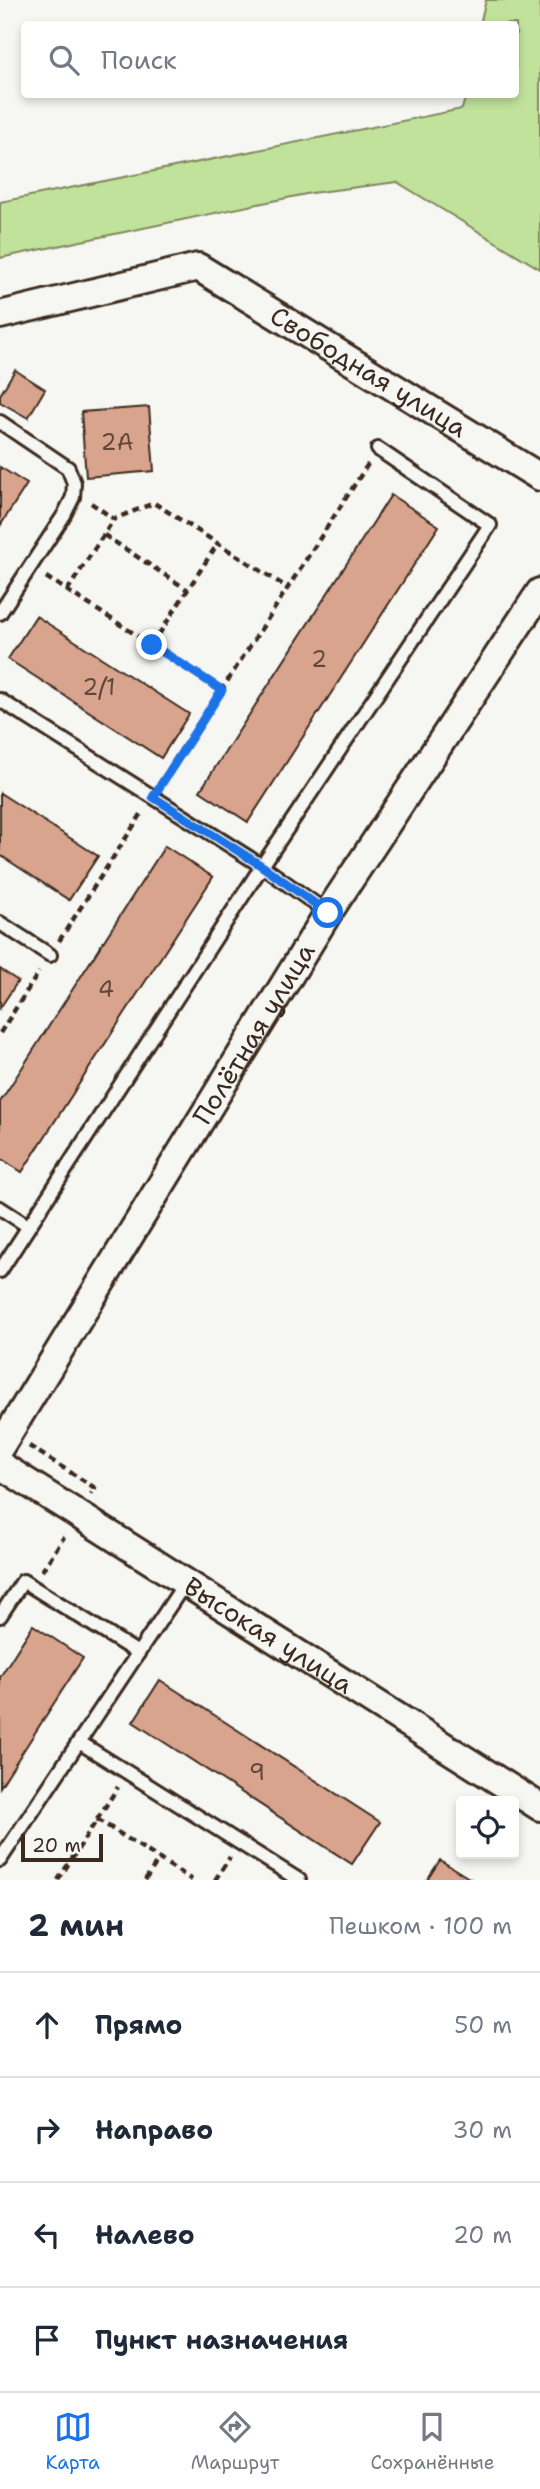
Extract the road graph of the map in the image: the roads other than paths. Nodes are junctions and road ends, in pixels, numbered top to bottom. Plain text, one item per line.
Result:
1 (0, 315) edge
2 (0, 422) edge
3 (378, 449) road end
4 (540, 477) edge
5 (540, 592) edge
6 (0, 613) edge
7 (0, 700) edge
8 (262, 866) junction
9 (328, 913) junction
10 (0, 923) edge
11 (50, 955) road end
12 (0, 1208) edge
13 (28, 1226) junction
14 (0, 1271) edge
15 (0, 1447) edge
16 (0, 1465) edge
17 (185, 1583) junction
18 (0, 1616) edge
19 (138, 1653) junction
20 (79, 1742) junction
21 (540, 1807) edge
22 (0, 1860) edge
23 (299, 1880) edge

1 - 4 street, Свободная улица
2 - 6 lane
3 - 8 lane
5 - 9 street, Полётная улица
7 - 8 lane
8 - 9 lane
8 - 13 lane
9 - 15 street, Полётная улица
10 - 11 lane
12 - 13 lane
13 - 14 lane
16 - 17 street, Высокая улица
17 - 19 lane
17 - 21 street, Высокая улица
18 - 19 lane
19 - 20 lane
20 - 22 lane
20 - 23 lane

